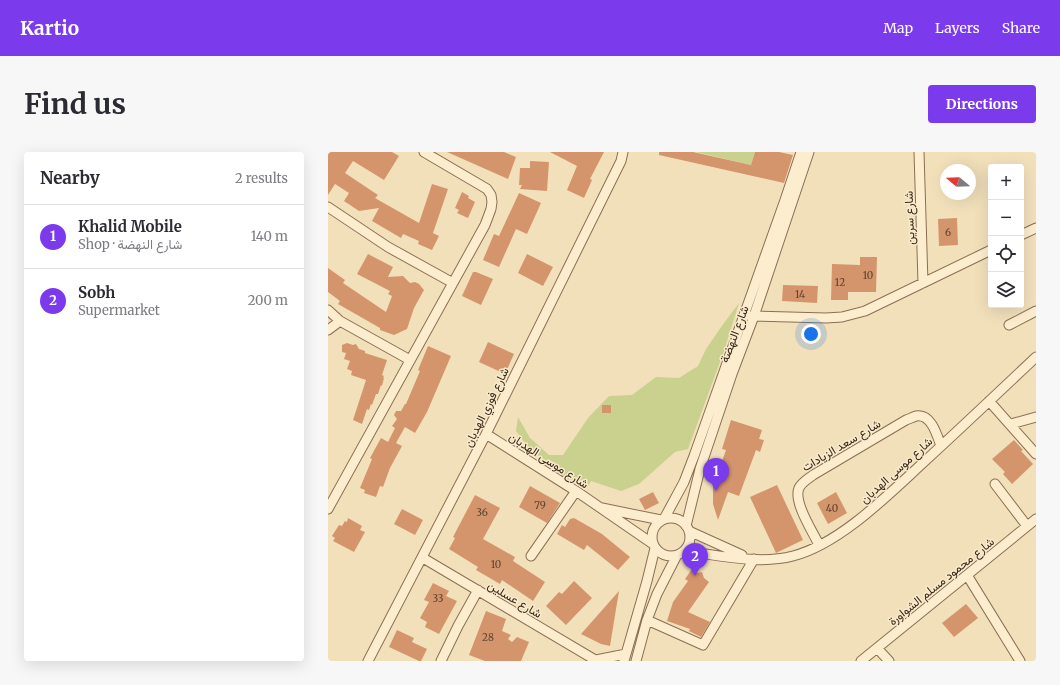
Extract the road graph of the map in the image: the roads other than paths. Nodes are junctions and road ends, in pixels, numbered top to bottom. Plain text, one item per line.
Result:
1 (424, 152) edge
2 (630, 152) edge
3 (801, 152) edge
4 (809, 152) edge
5 (919, 152) edge
6 (622, 157) edge
7 (328, 207) edge
8 (1036, 228) edge
9 (1024, 234) edge
10 (988, 251) edge
11 (453, 282) junction
12 (923, 283) junction
13 (328, 310) edge
14 (1036, 311) edge
15 (744, 316) junction
16 (754, 316) junction
17 (340, 321) junction
18 (1009, 326) dead end
19 (328, 330) edge
20 (1036, 357) edge
21 (410, 360) junction
22 (989, 401) junction
23 (1036, 417) edge
24 (1011, 424) junction
25 (486, 434) junction
26 (941, 446) junction
27 (1036, 454) edge
28 (995, 484) dead end
29 (576, 491) junction
30 (598, 507) junction
31 (328, 509) edge
32 (1036, 519) edge
33 (663, 520) junction
34 (1027, 526) junction
35 (688, 528) junction
36 (819, 545) junction
37 (654, 546) junction
38 (681, 553) junction
39 (531, 556) dead end
40 (423, 558) junction
41 (752, 559) junction
42 (968, 575) junction
43 (478, 590) junction
44 (647, 620) junction
45 (878, 648) junction
46 (625, 657) edge
47 (368, 661) edge
48 (441, 661) edge
49 (597, 661) edge
50 (636, 661) edge
51 (861, 661) edge
52 (889, 661) edge
53 (1020, 661) edge

1 - 11 street
2 - 6 street, شارع فوزي الهدبان
3 - 15 street, شارع النهضة
4 - 16 street, شارع النهضة
5 - 12 street, شارع سرين
6 - 25 street, شارع فوزي الهدبان
7 - 11 street
8 - 9 street
10 - 12 street
11 - 21 street
12 - 16 street
13 - 17 street
14 - 18 street
15 - 16 street
15 - 33 street, شارع النهضة
16 - 35 street, شارع النهضة
17 - 19 street
17 - 21 street
20 - 22 street, شارع موسى الهدبان
21 - 31 street
22 - 24 street
22 - 26 street, شارع موسى الهدبان
23 - 24 street
24 - 27 street
25 - 29 street, شارع موسى الهدبان
25 - 40 street, شارع فوزي الهدبان
26 - 36 street, شارع موسى الهدبان
26 - 36 street, شارع سعد الزيادات
28 - 34 street
29 - 30 street, شارع موسى الهدبان
29 - 39 street
30 - 33 street, شارع موسى الهدبان
30 - 37 street, شارع موسى الهدبان
32 - 34 street, شارع محمود مسلم الشواورة
33 - 35 street
33 - 37 street
34 - 42 street, شارع محمود مسلم الشواورة
35 - 38 street
35 - 41 street, شارع موسى الهدبان
36 - 41 street, شارع موسى الهدبان
37 - 38 street
37 - 46 street
38 - 41 street, شارع موسى الهدبان
38 - 44 street
40 - 43 street, شارع عسلين
40 - 47 street, شارع فوزي الهدبان
41 - 44 street
42 - 45 street, شارع محمود مسلم الشواورة
42 - 53 street
43 - 48 street
43 - 49 street, شارع عسلين
44 - 50 street
45 - 51 street, شارع محمود مسلم الشواورة
45 - 52 street
46 - 49 street, شارع عسلين

